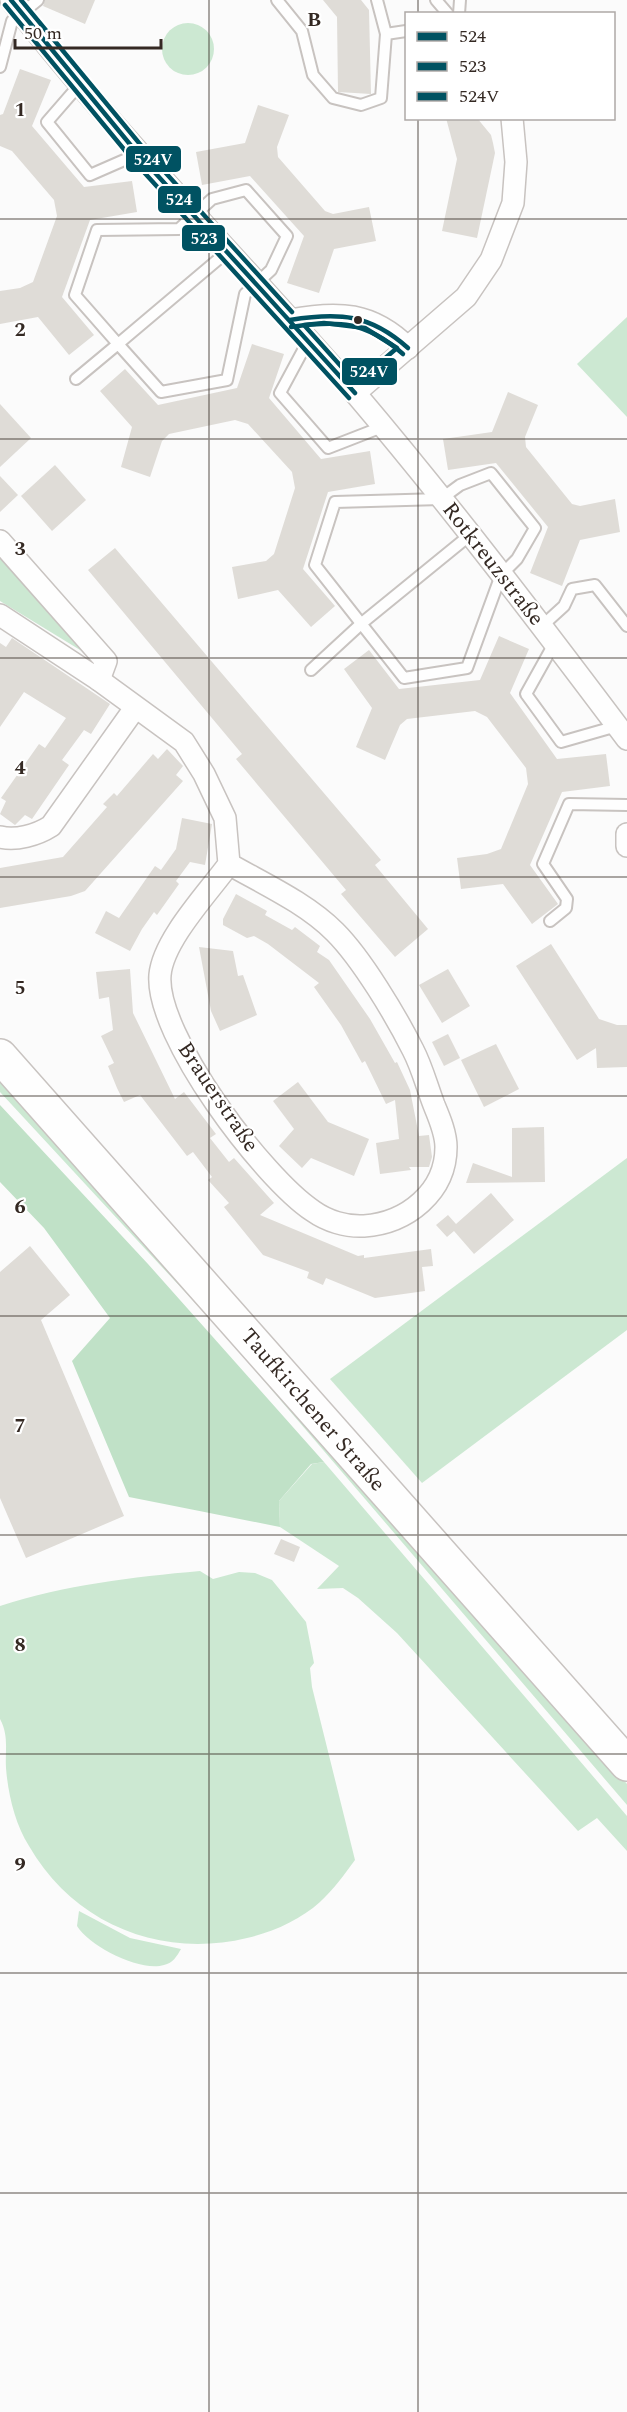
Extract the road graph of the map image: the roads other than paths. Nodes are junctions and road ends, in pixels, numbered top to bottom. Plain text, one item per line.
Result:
1 (38, 0) edge
2 (277, 0) edge
3 (377, 0) edge
4 (436, 0) edge
5 (16, 7) edge
6 (446, 12) edge
7 (405, 31) edge
8 (386, 34) junction
9 (0, 68) edge
10 (80, 84) junction
11 (512, 120) edge
12 (138, 154) junction
13 (194, 216) junction
14 (227, 252) junction
15 (257, 284) junction
16 (290, 320) junction
17 (308, 341) junction
18 (118, 344) junction
19 (408, 348) junction
20 (76, 380) dead end
21 (355, 393) junction
22 (382, 426) junction
23 (441, 499) junction
24 (470, 535) junction
25 (0, 541) edge
26 (501, 575) junction
27 (0, 615) edge
28 (362, 623) junction
29 (627, 626) edge
30 (549, 634) junction
31 (311, 670) dead end
32 (99, 680) junction
33 (135, 708) junction
34 (622, 732) edge
35 (627, 805) edge
36 (627, 834) edge
37 (0, 837) edge
38 (627, 846) edge
39 (229, 864) junction
40 (550, 921) dead end
41 (0, 1056) edge
42 (627, 1764) edge

1 - 5 lane
2 - 8 lane
3 - 8 lane
4 - 6 lane
5 - 9 lane
5 - 10 street, Rotkreuzstraße
7 - 8 lane
10 - 12 street, Rotkreuzstraße
10 - 12 lane
11 - 19 street
12 - 13 street, Rotkreuzstraße
13 - 14 street, Rotkreuzstraße
13 - 15 lane
13 - 18 lane
14 - 15 street, Rotkreuzstraße
14 - 18 lane
15 - 16 street, Rotkreuzstraße
15 - 18 lane
16 - 17 street, Rotkreuzstraße
16 - 19 street
17 - 21 street, Rotkreuzstraße
17 - 22 lane
18 - 20 lane
19 - 21 street
21 - 22 street, Rotkreuzstraße
22 - 23 street, Rotkreuzstraße
23 - 24 street, Rotkreuzstraße
23 - 26 lane
23 - 28 lane
24 - 26 street, Rotkreuzstraße
24 - 28 lane
25 - 32 street
26 - 28 lane
26 - 30 street, Rotkreuzstraße
27 - 32 street
28 - 31 lane
29 - 30 lane
30 - 34 street, Rotkreuzstraße
30 - 34 lane
32 - 33 street
33 - 37 street
33 - 39 street
35 - 40 lane
36 - 38 street
39 - 39 street, Brauerstraße
41 - 42 main road, Taufkirchener Straße

